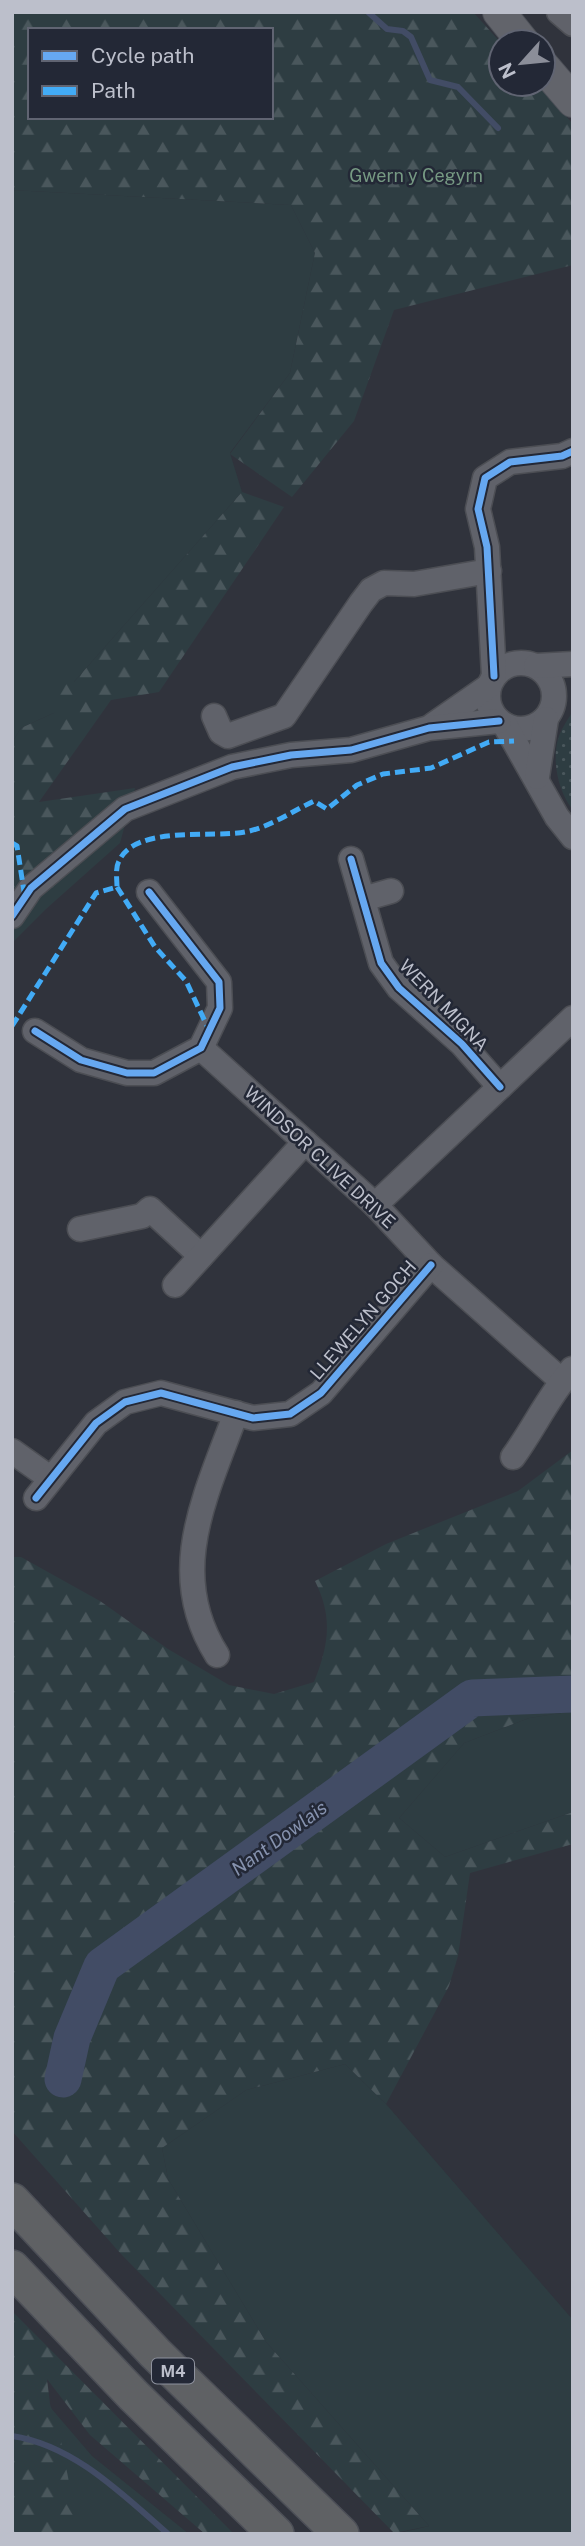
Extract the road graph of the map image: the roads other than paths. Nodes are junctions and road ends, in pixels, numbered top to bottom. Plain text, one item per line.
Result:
1 (499, 12) edge
2 (559, 12) edge
3 (573, 24) edge
4 (512, 28) edge
5 (557, 82) edge
6 (573, 101) edge
7 (573, 451) edge
8 (489, 571) junction
9 (492, 609) junction
10 (573, 664) edge
11 (530, 665) junction
12 (492, 681) junction
13 (573, 688) edge
14 (549, 713) junction
15 (214, 716) dead end
16 (502, 723) junction
17 (429, 728) junction
18 (537, 777) junction
19 (573, 837) edge
20 (351, 859) dead end
21 (391, 891) dead end
22 (149, 892) dead end
23 (363, 899) junction
24 (12, 916) edge
25 (573, 1018) edge
26 (35, 1031) dead end
27 (201, 1048) junction
28 (500, 1087) junction
29 (305, 1142) junction
30 (375, 1205) junction
31 (80, 1229) dead end
32 (201, 1256) junction
33 (431, 1265) junction
34 (174, 1285) dead end
35 (567, 1375) edge
36 (236, 1413) junction
37 (12, 1451) edge
38 (513, 1457) dead end
39 (50, 1478) junction
40 (36, 1498) dead end
41 (217, 1655) dead end
42 (12, 2201) edge
43 (12, 2268) edge
44 (276, 2534) edge
45 (341, 2534) edge

1 - 4 main road
2 - 3 street
5 - 6 main road
7 - 8 street
8 - 9 street
8 - 15 street
9 - 11 street
9 - 12 street
10 - 11 street
11 - 12 street
11 - 14 street
12 - 16 street
12 - 17 street
13 - 14 street
14 - 16 street
14 - 18 street
16 - 17 street
16 - 18 street
17 - 24 street
18 - 19 street
20 - 23 street, WERN MIGNA
21 - 23 street
22 - 27 street
23 - 28 street, WERN MIGNA
25 - 28 street
26 - 27 street
27 - 29 street, WINDSOR CLIVE DRIVE
28 - 30 street
29 - 30 street, WINDSOR CLIVE DRIVE
29 - 32 street
30 - 33 street, WINDSOR CLIVE DRIVE
31 - 32 street
32 - 34 street
33 - 35 street, WINDSOR CLIVE DRIVE
33 - 36 street, LLEWELYN GOCH
35 - 38 street
36 - 39 street, LLEWELYN GOCH
36 - 41 street
37 - 39 street
39 - 40 street, LLEWELYN GOCH
42 - 45 highway, M4
43 - 44 highway, M4

